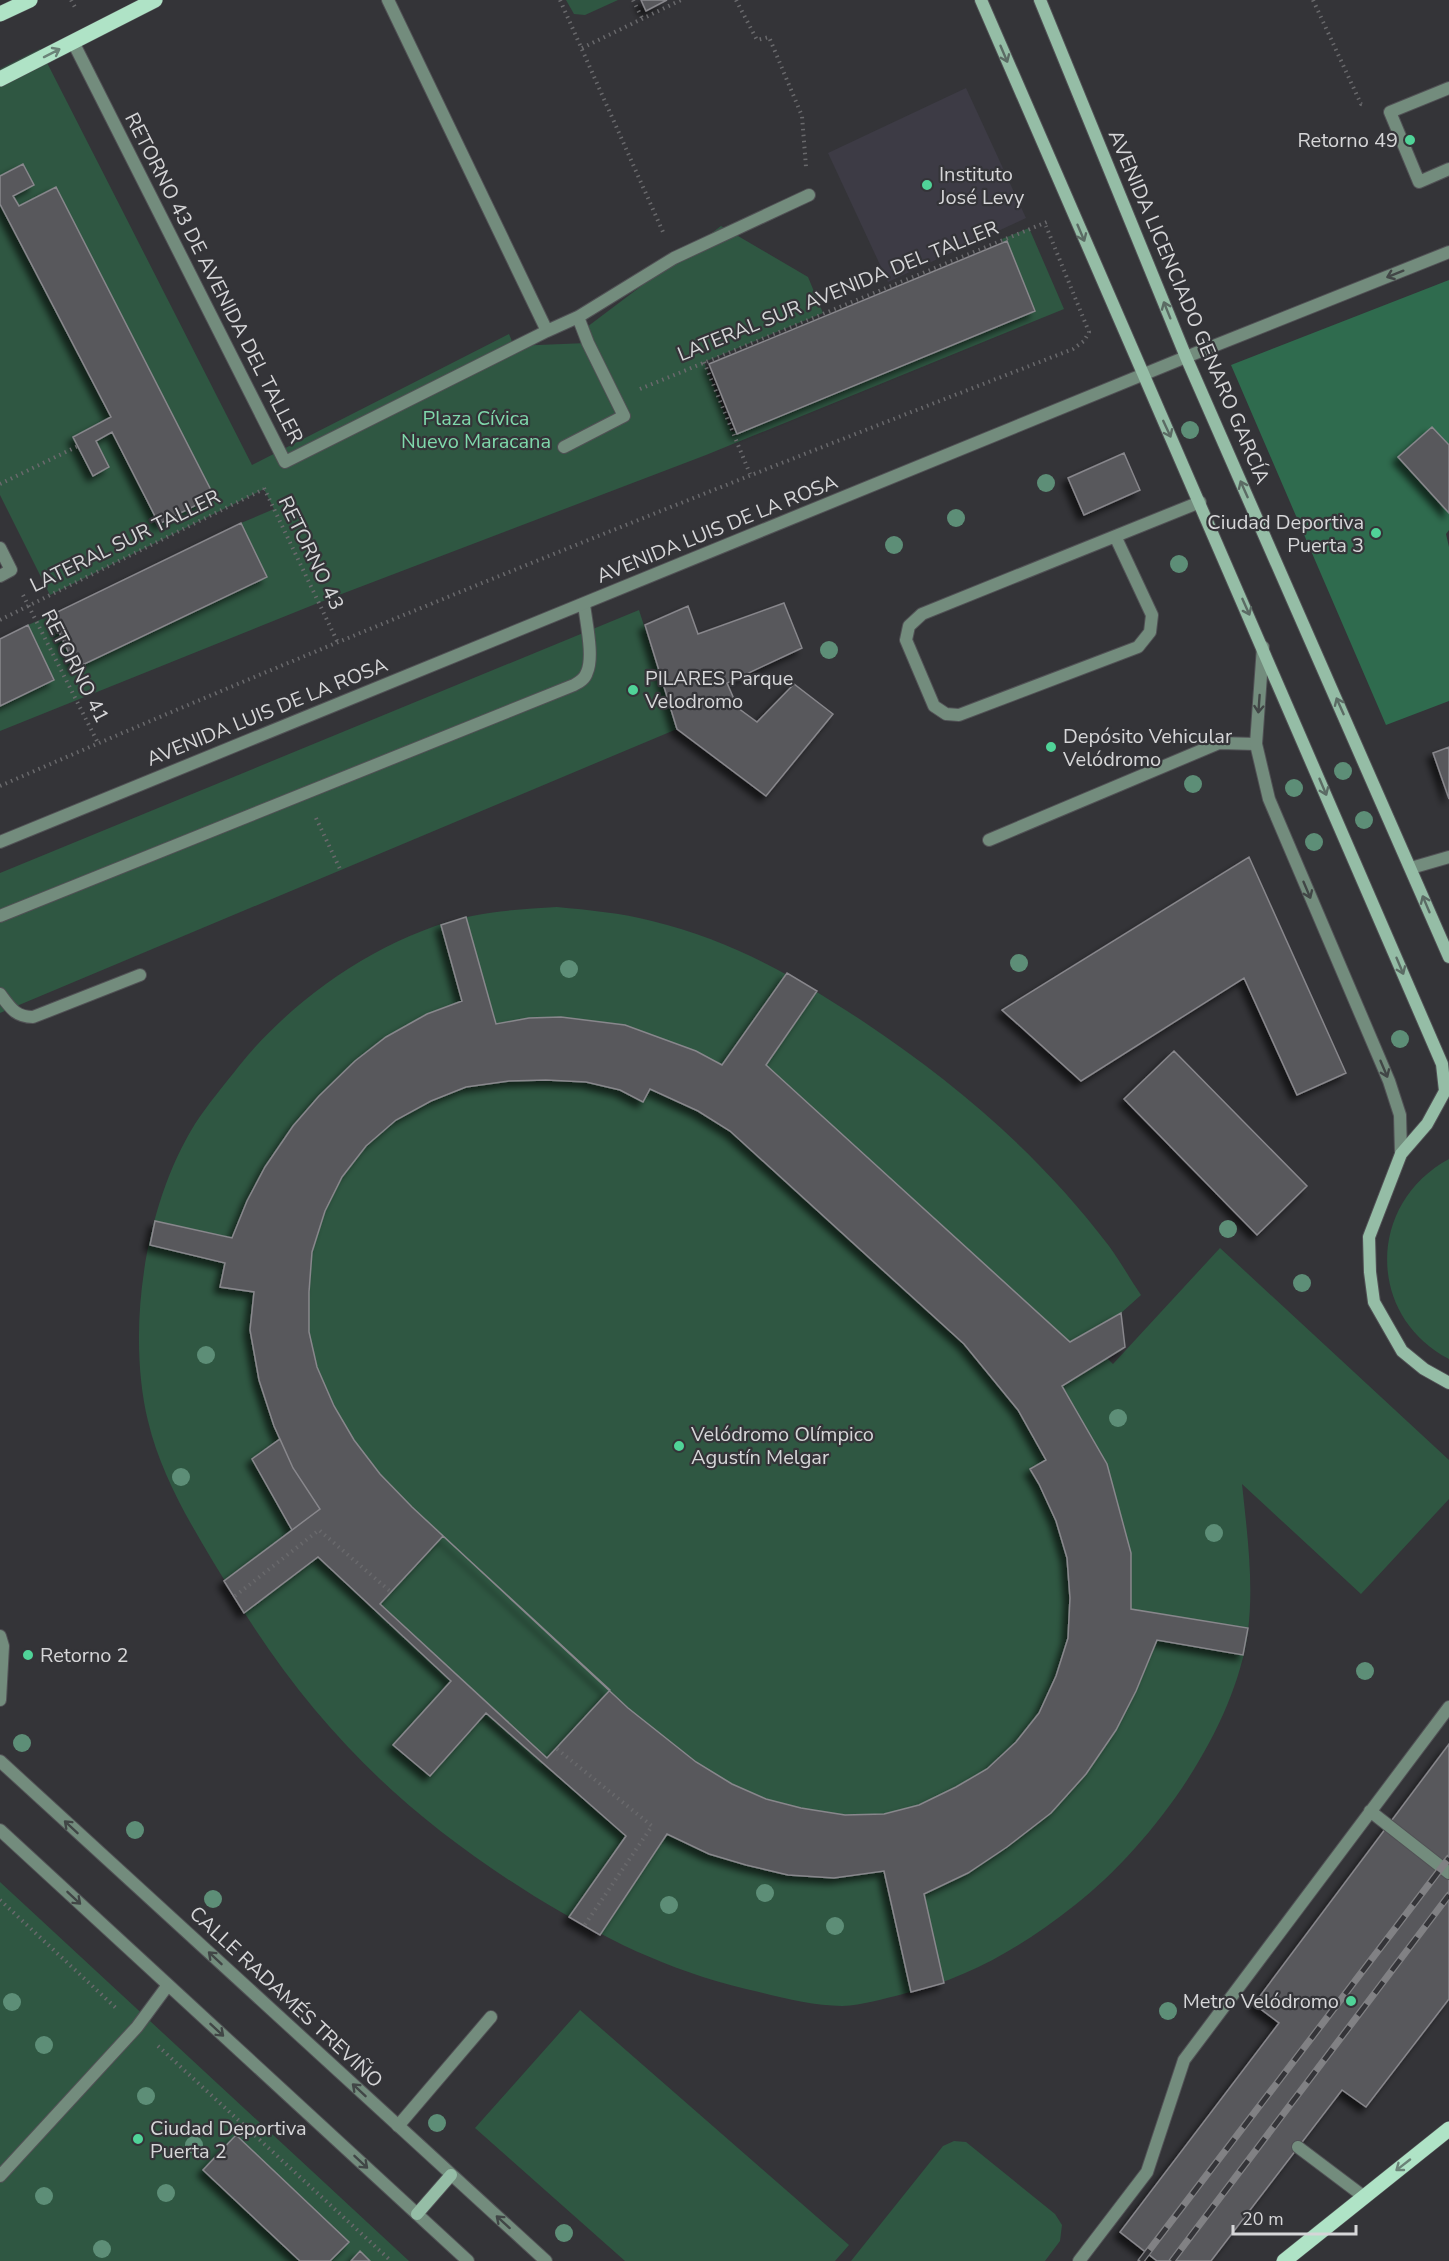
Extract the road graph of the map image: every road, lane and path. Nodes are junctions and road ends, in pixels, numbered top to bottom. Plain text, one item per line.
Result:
1 (30, 0) edge
2 (155, 0) edge
3 (388, 0) edge
4 (560, 0) edge
5 (633, 0) edge
6 (681, 0) edge
7 (736, 0) edge
8 (981, 0) edge
9 (1040, 0) edge
10 (1313, 0) edge
11 (0, 15) edge
12 (642, 18) junction
13 (73, 42) junction
14 (582, 48) junction
15 (0, 79) edge
16 (1449, 88) edge
17 (1390, 112) junction
18 (1449, 169) edge
19 (809, 195) joint
20 (1072, 211) junction
21 (1044, 223) junction
22 (1449, 252) edge
23 (674, 258) junction
24 (578, 317) junction
25 (547, 331) junction
26 (1186, 357) junction
27 (704, 362) junction
28 (1143, 376) junction
29 (616, 400) junction
30 (78, 446) dead end
31 (564, 447) dead end
32 (285, 462) junction
33 (750, 474) junction
34 (0, 484) edge
35 (264, 489) junction
36 (1200, 502) junction
37 (1116, 538) junction
38 (0, 548) edge
39 (6, 573) edge
40 (584, 604) junction
41 (28, 606) junction
42 (0, 620) edge
43 (338, 643) junction
44 (1263, 646) junction
45 (98, 743) junction
46 (1256, 744) junction
47 (0, 786) edge
48 (305, 793) junction
49 (989, 840) dead end
50 (0, 842) edge
51 (1449, 857) edge
52 (1411, 868) junction
53 (340, 869) dead end
54 (0, 916) edge
55 (1449, 957) edge
56 (140, 975) dead end
57 (0, 994) edge
58 (1401, 1154) junction
59 (1449, 1383) edge
60 (392, 1592) dead end
61 (235, 1596) dead end
62 (0, 1636) edge
63 (0, 1700) edge
64 (1449, 1707) edge
65 (557, 1749) dead end
66 (0, 1761) edge
67 (1370, 1812) junction
68 (0, 1830) edge
69 (1449, 1872) edge
70 (0, 1900) edge
71 (584, 1926) dead end
72 (168, 1985) junction
73 (491, 2017) dead end
74 (137, 2027) junction
75 (398, 2126) junction
76 (1449, 2128) edge
77 (1298, 2147) dead end
78 (451, 2175) junction
79 (0, 2176) edge
80 (1363, 2196) junction
81 (417, 2214) junction
82 (391, 2261) edge
83 (468, 2261) edge
84 (546, 2261) edge
85 (1079, 2261) edge
86 (1284, 2261) edge

1 - 11 main road
2 - 13 main road
3 - 25 street
4 - 14 path
5 - 12 path
6 - 12 path
7 - 19 path
8 -> 20 street
26 -> 9 street, AVENIDA LICENCIADO GENARO GARCÍA
10 - 17 path
12 - 14 path
15 -> 13 main road
13 - 32 street, RETORNO 43 DE AVENIDA DEL TALLER
14 - 23 path
16 - 17 street
17 - 18 street
19 - 23 street, RETORNO 43 DE AVENIDA DEL TALLER
20 - 21 path, LATERAL SUR AVENIDA DEL TALLER
20 -> 28 street
21 - 27 path, LATERAL SUR AVENIDA DEL TALLER
21 - 33 path
22 -> 26 street, AVENIDA LUIS DE LA ROSA
23 - 24 street, RETORNO 43 DE AVENIDA DEL TALLER
24 - 25 street, RETORNO 43 DE AVENIDA DEL TALLER
24 - 29 street
25 - 32 street, RETORNO 43 DE AVENIDA DEL TALLER
26 - 28 street, AVENIDA LUIS DE LA ROSA
52 -> 26 street, AVENIDA LICENCIADO GENARO GARCÍA
27 - 29 path, LATERAL SUR AVENIDA DEL TALLER
27 - 33 path
28 -> 36 street
28 - 40 street, AVENIDA LUIS DE LA ROSA
29 - 31 street
30 - 34 path
32 - 35 path, RETORNO 43
33 - 43 path
35 - 41 path, LATERAL SUR TALLER
35 - 43 path, RETORNO 43
36 - 37 street
36 -> 44 street
37 - 37 street
38 - 39 street
39 - 41 path, RETORNO 41
40 - 48 street
40 - 50 street, AVENIDA LUIS DE LA ROSA
41 - 42 path, LATERAL SUR TALLER
41 - 45 path, RETORNO 41
43 - 45 path
44 -> 46 street
44 -> 58 street
45 - 47 path
46 - 49 street
46 -> 58 street
48 - 53 path
48 - 54 street
51 - 52 street
55 -> 52 street, AVENIDA LICENCIADO GENARO GARCÍA
56 - 57 street
58 - 59 street
60 - 61 path
62 - 63 street
64 - 67 street
65 - 71 path
75 -> 66 street, CALLE RADAMÉS TREVIÑO
67 - 69 street
67 - 85 street
68 -> 72 street
70 - 74 path
72 - 74 street
72 -> 81 street
73 - 75 street
74 - 79 street
74 - 82 path
75 - 78 street, CALLE RADAMÉS TREVIÑO
76 -> 80 main road
77 - 80 street
78 - 81 street
84 -> 78 street, CALLE RADAMÉS TREVIÑO
80 - 86 main road
81 - 83 street

